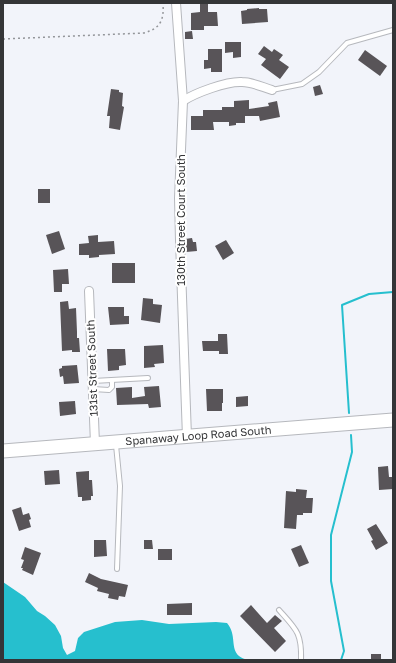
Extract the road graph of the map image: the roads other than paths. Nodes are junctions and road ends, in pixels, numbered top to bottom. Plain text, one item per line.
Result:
1 (176, 3) edge
2 (393, 30) edge
3 (272, 90) joint
4 (183, 101) junction
5 (89, 291) dead end
6 (148, 378) dead end
7 (112, 380) junction
8 (93, 385) junction
9 (393, 420) edge
10 (187, 437) junction
11 (116, 442) junction
12 (95, 444) junction
13 (3, 451) edge
14 (117, 569) dead end
15 (280, 610) dead end
16 (302, 660) edge

1 - 4 street, 130th Street Court South
2 - 3 lane
3 - 4 street
4 - 10 street, 130th Street Court South
5 - 8 street, 131st Street South
6 - 7 lane
7 - 8 lane
7 - 8 lane
8 - 12 street, 131st Street South
9 - 10 main road, Spanaway Loop Road South
10 - 11 main road, Spanaway Loop Road South
11 - 12 main road, Spanaway Loop Road South
11 - 14 lane
12 - 13 main road, Spanaway Loop Road South
15 - 16 lane

